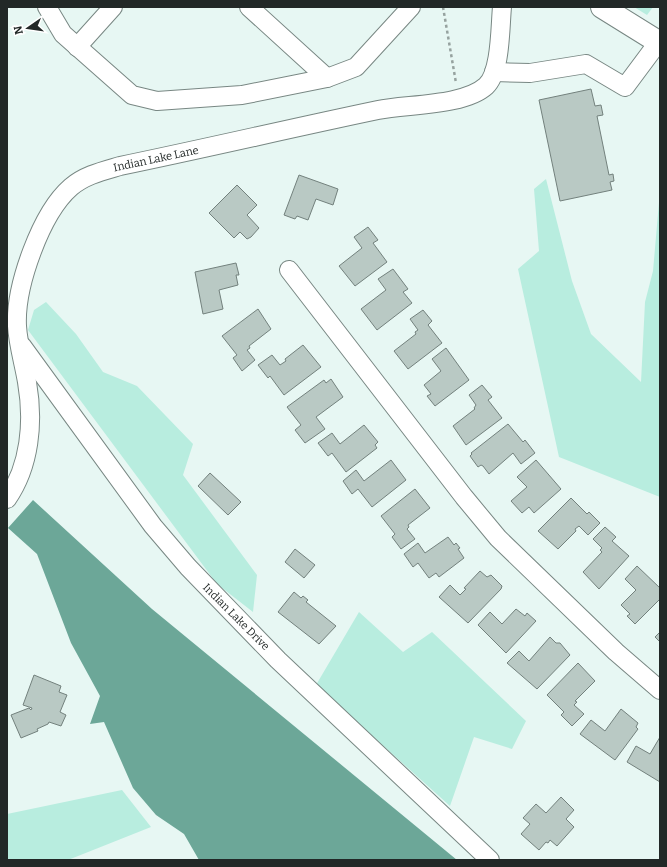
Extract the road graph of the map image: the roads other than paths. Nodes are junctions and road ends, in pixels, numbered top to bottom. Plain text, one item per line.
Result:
1 (47, 7) edge
2 (113, 7) edge
3 (249, 7) edge
4 (411, 7) edge
5 (502, 7) edge
6 (602, 7) edge
7 (660, 41) edge
8 (78, 47) junction
9 (494, 72) junction
10 (327, 78) junction
11 (289, 270) dead end
12 (20, 342) junction
13 (7, 499) edge
14 (660, 690) edge
15 (490, 860) edge

1 - 8 street
2 - 8 street
3 - 10 street
4 - 10 street
5 - 9 street, Indian Lake Lane
6 - 7 main road
7 - 9 street
8 - 10 street
9 - 12 street, Indian Lake Lane
11 - 14 street
12 - 13 street, Indian Lake Lane
12 - 15 street, Indian Lake Drive

